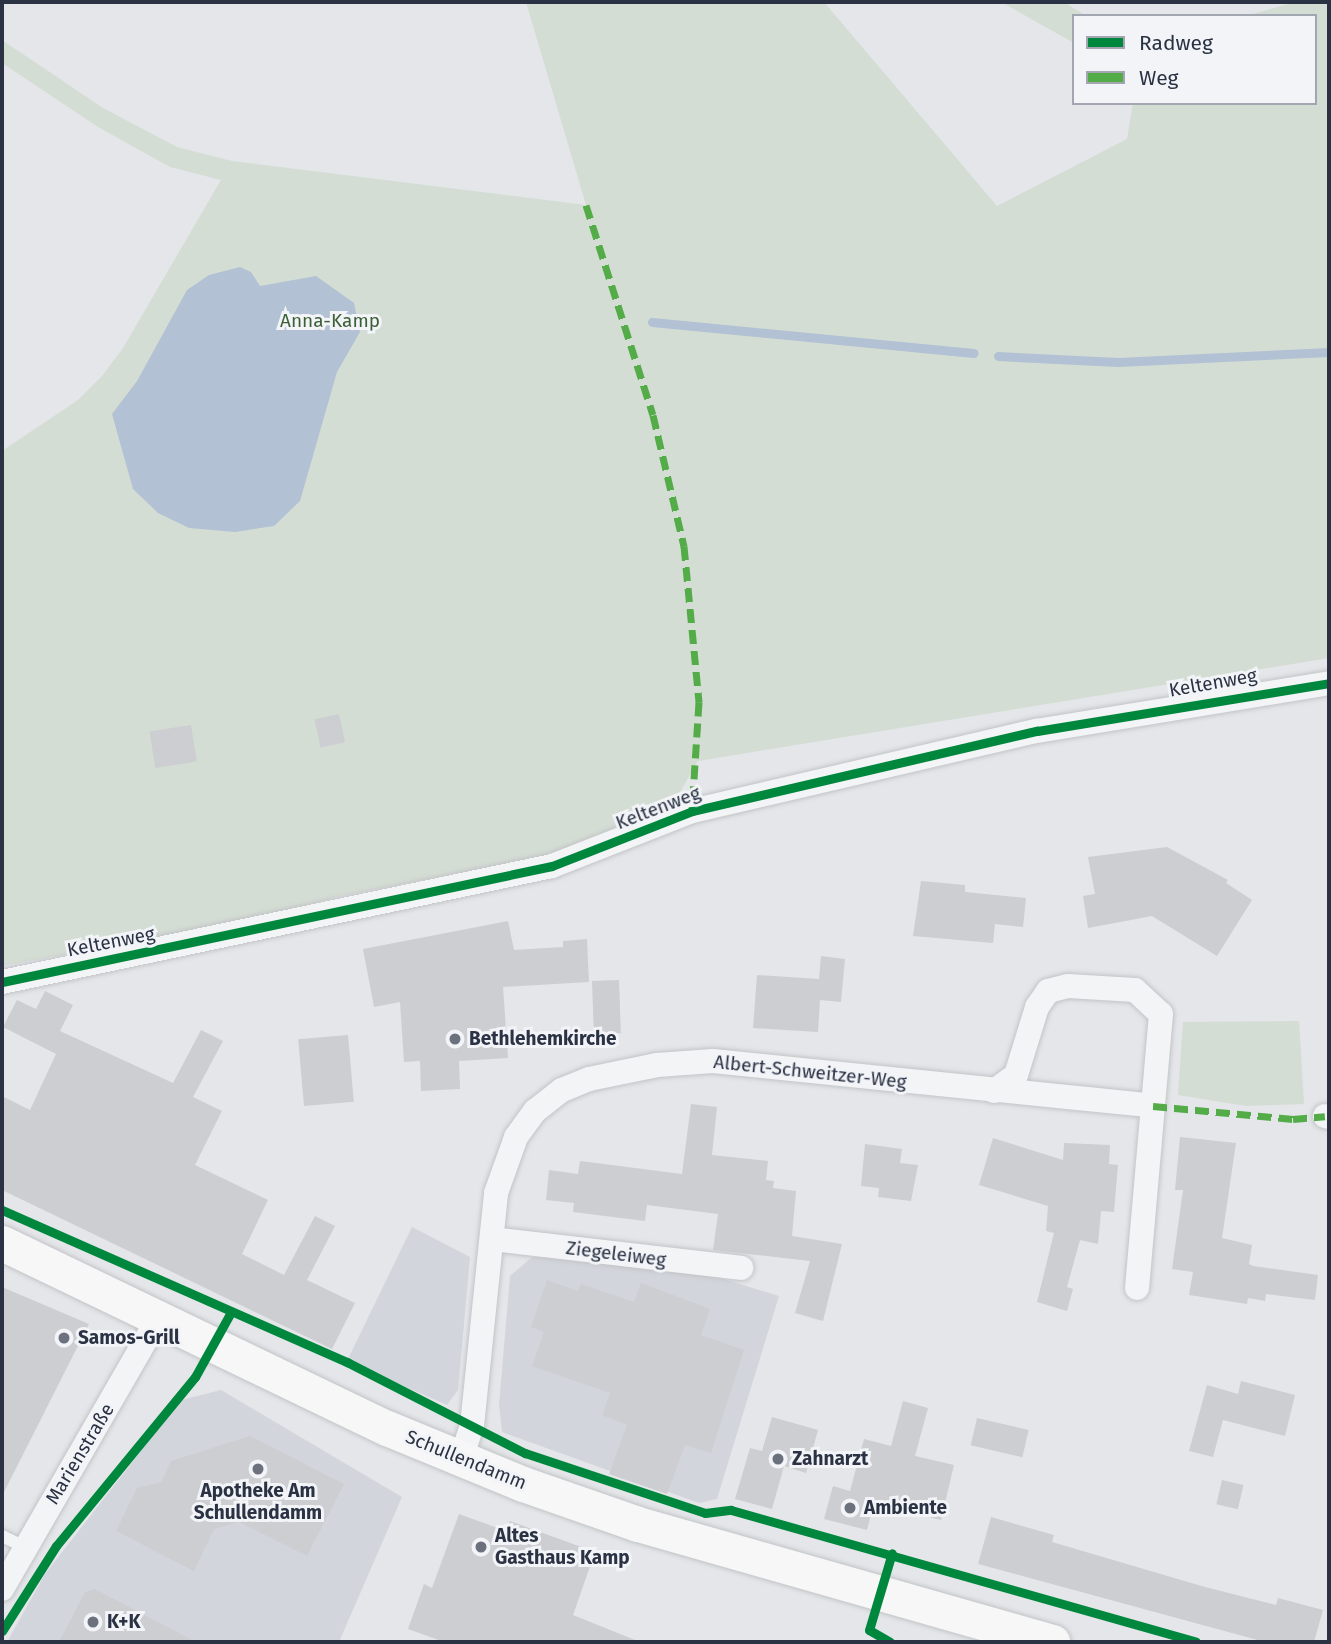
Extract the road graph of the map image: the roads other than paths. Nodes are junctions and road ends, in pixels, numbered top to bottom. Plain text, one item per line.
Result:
1 (1329, 683) edge
2 (2, 982) edge
3 (995, 1091) junction
4 (1153, 1106) junction
5 (492, 1239) junction
6 (2, 1243) edge
7 (741, 1268) dead end
8 (1138, 1288) dead end
9 (158, 1319) junction
10 (461, 1459) junction
11 (2, 1536) edge
12 (25, 1547) junction
13 (2, 1589) edge
14 (951, 1628) edge
15 (1053, 1642) edge

1 - 2 street, Keltenweg
3 - 4 street, Albert-Schweitzer-Weg
3 - 4 street
3 - 5 street, Albert-Schweitzer-Weg
4 - 8 street
5 - 7 street, Ziegeleiweg
5 - 10 street, Albert-Schweitzer-Weg
6 - 9 main road, Schullendamm
9 - 10 main road, Schullendamm
9 - 12 street, Marienstraße
10 - 14 main road, Schullendamm
11 - 12 lane
12 - 13 street, Marienstraße
14 - 15 main road, Schullendamm

